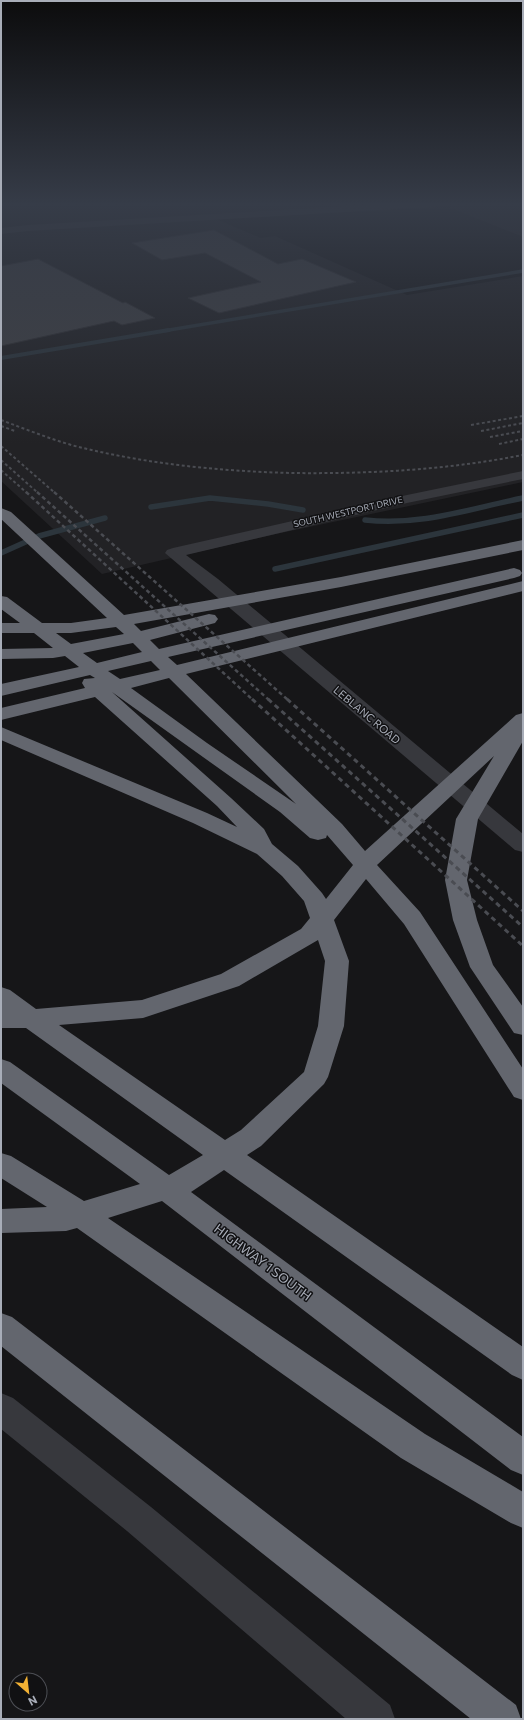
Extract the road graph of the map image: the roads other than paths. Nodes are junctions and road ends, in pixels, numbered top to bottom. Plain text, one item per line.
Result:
1 (523, 475) edge
2 (1, 513) edge
3 (523, 545) edge
4 (173, 553) joint
5 (523, 571) edge
6 (341, 582) junction
7 (523, 586) edge
8 (1, 602) edge
9 (1, 628) edge
10 (1, 654) edge
11 (1, 690) edge
12 (1, 714) edge
13 (523, 719) edge
14 (523, 725) edge
15 (1, 733) edge
16 (523, 845) edge
17 (264, 849) junction
18 (412, 918) junction
19 (1, 996) edge
20 (1, 1019) edge
21 (523, 1026) edge
22 (1, 1069) edge
23 (523, 1090) edge
24 (1, 1164) edge
25 (1, 1221) edge
26 (1, 1327) edge
27 (523, 1365) edge
28 (1, 1409) edge
29 (523, 1458) edge
30 (523, 1511) edge
31 (376, 1719) edge
32 (502, 1719) edge

1 - 4 street, SOUTH WESTPORT DRIVE
2 - 18 highway
3 - 6 highway
4 - 16 street, LEBLANC ROAD
5 - 11 highway
6 - 9 highway
6 - 10 highway
7 - 12 highway
8 - 17 highway
8 - 18 highway
13 - 20 highway
14 - 21 highway
15 - 17 highway
17 - 25 highway
18 - 23 highway
19 - 27 highway
22 - 29 highway, HIGHWAY 1 SOUTH
24 - 30 highway
26 - 32 highway
28 - 31 street

